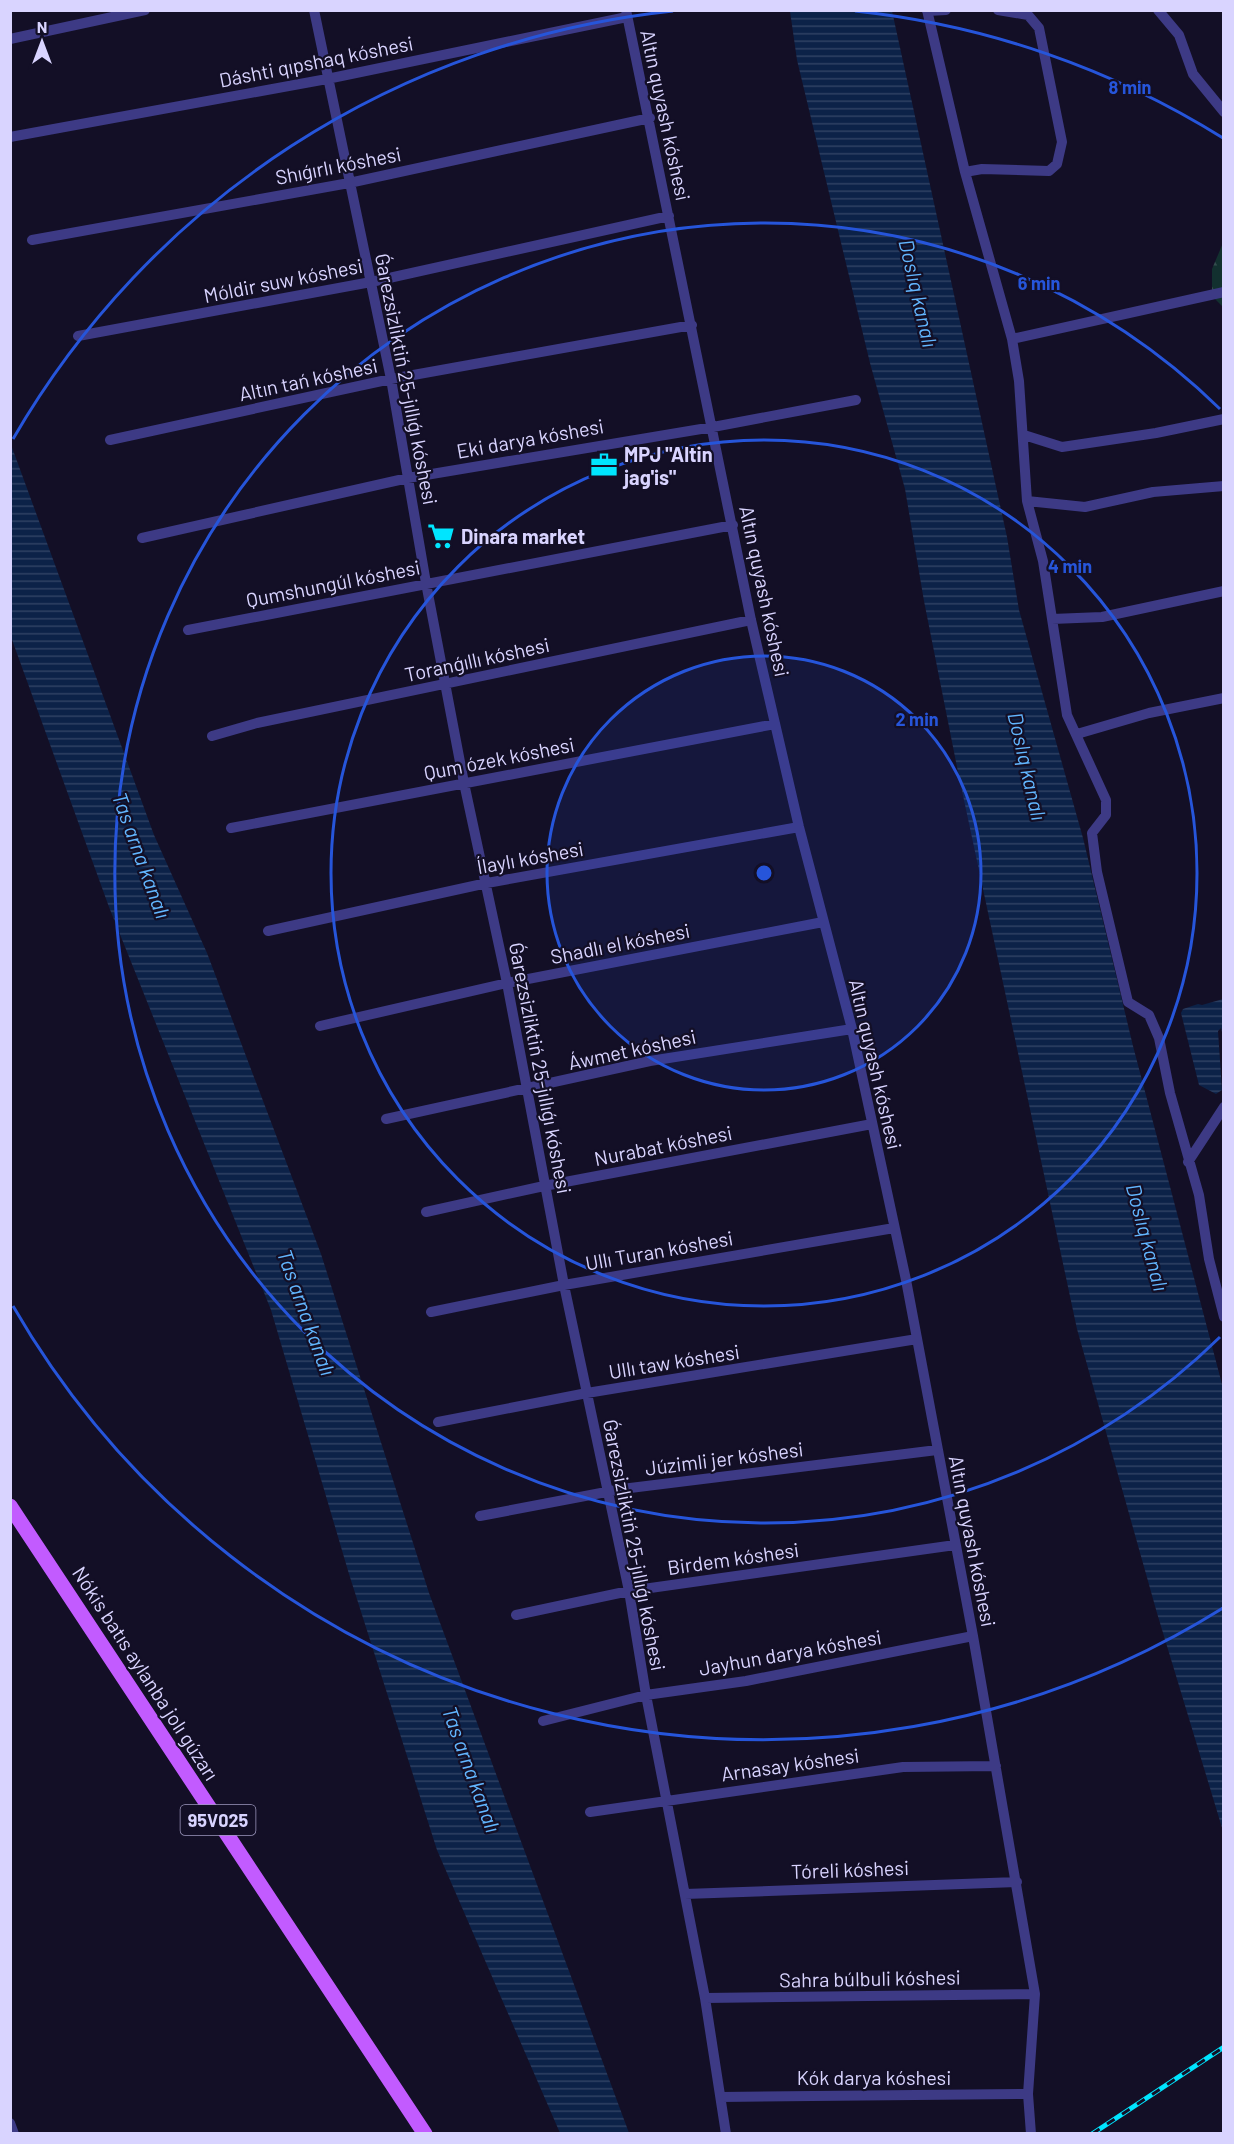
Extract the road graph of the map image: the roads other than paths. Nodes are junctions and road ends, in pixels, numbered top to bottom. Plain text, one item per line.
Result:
1 (144, 10) edge
2 (314, 10) edge
3 (946, 10) edge
4 (998, 10) edge
5 (1158, 10) edge
6 (927, 11) edge
7 (626, 14) edge
8 (10, 39) edge
9 (327, 79) junction
10 (1224, 112) edge
11 (650, 118) junction
12 (10, 137) edge
13 (965, 172) junction
14 (349, 183) junction
15 (669, 216) junction
16 (32, 240) dead end
17 (371, 282) junction
18 (1224, 292) edge
19 (692, 325) junction
20 (78, 336) dead end
21 (1012, 339) junction
22 (391, 379) junction
23 (856, 400) dead end
24 (1224, 419) edge
25 (713, 427) junction
26 (1024, 435) junction
27 (110, 440) dead end
28 (408, 478) junction
29 (1224, 486) edge
30 (1027, 501) junction
31 (733, 525) junction
32 (142, 538) dead end
33 (426, 583) junction
34 (1224, 591) edge
35 (1052, 619) junction
36 (751, 620) junction
37 (188, 630) dead end
38 (446, 684) junction
39 (1224, 698) edge
40 (775, 724) junction
41 (1077, 734) junction
42 (212, 736) dead end
43 (464, 783) junction
44 (799, 827) junction
45 (231, 828) dead end
46 (487, 883) junction
47 (823, 922) junction
48 (268, 931) dead end
49 (507, 983) junction
50 (320, 1026) dead end
51 (852, 1029) junction
52 (527, 1090) junction
53 (1224, 1107) edge
54 (386, 1119) dead end
55 (872, 1124) junction
56 (1188, 1162) junction
57 (544, 1186) junction
58 (426, 1212) dead end
59 (894, 1228) junction
60 (564, 1285) junction
61 (431, 1312) dead end
62 (1224, 1317) edge
63 (916, 1339) junction
64 (587, 1393) junction
65 (438, 1422) dead end
66 (937, 1450) junction
67 (609, 1490) junction
68 (10, 1506) edge
69 (480, 1516) dead end
70 (955, 1545) junction
71 (629, 1591) junction
72 (516, 1615) dead end
73 (973, 1636) junction
74 (646, 1695) junction
75 (543, 1721) dead end
76 (996, 1766) junction
77 (666, 1800) junction
78 (590, 1812) dead end
79 (1017, 1882) junction
80 (685, 1894) junction
81 (1035, 1994) junction
82 (705, 1998) junction
83 (1028, 2094) junction
84 (721, 2097) junction
85 (10, 2123) edge
86 (14, 2133) edge
87 (425, 2133) edge
88 (726, 2133) edge
89 (1030, 2133) edge

1 - 8 street
2 - 9 street, Ǵarezsizliktiń 25-jıllıǵı kóshesi
3 - 6 street
4 - 13 street
5 - 10 street
6 - 13 street
7 - 9 street, Dáshti qıpshaq kóshesi
7 - 11 street, Altın quyash kóshesi
9 - 12 street, Dáshti qıpshaq kóshesi
9 - 14 street, Ǵarezsizliktiń 25-jıllıǵı kóshesi
11 - 14 street, Shıǵırlı kóshesi
11 - 15 street, Altın quyash kóshesi
13 - 21 street
14 - 16 street, Shıǵırlı kóshesi
14 - 17 street, Ǵarezsizliktiń 25-jıllıǵı kóshesi
15 - 17 street, Móldir suw kóshesi
15 - 19 street, Altın quyash kóshesi
17 - 20 street, Móldir suw kóshesi
17 - 22 street, Ǵarezsizliktiń 25-jıllıǵı kóshesi
18 - 21 street
19 - 22 street, Altın tań kóshesi
19 - 25 street, Altın quyash kóshesi
21 - 26 street
22 - 27 street, Altın tań kóshesi
22 - 28 street, Ǵarezsizliktiń 25-jıllıǵı kóshesi
23 - 25 street, Eki darya kóshesi
24 - 26 street
25 - 28 street, Eki darya kóshesi
25 - 31 street, Altın quyash kóshesi
26 - 30 street
28 - 32 street, Eki darya kóshesi
28 - 33 street, Ǵarezsizliktiń 25-jıllıǵı kóshesi
29 - 30 street
30 - 35 street
31 - 33 street, Qumshungúl kóshesi
31 - 36 street, Altın quyash kóshesi
33 - 37 street, Qumshungúl kóshesi
33 - 38 street, Ǵarezsizliktiń 25-jıllıǵı kóshesi
34 - 35 street
35 - 41 street
36 - 38 street, Toranǵıllı kóshesi
36 - 40 street, Altın quyash kóshesi
38 - 42 street, Toranǵıllı kóshesi
38 - 43 street, Ǵarezsizliktiń 25-jıllıǵı kóshesi
39 - 41 street
40 - 43 street, Qum ózek kóshesi
40 - 44 street, Altın quyash kóshesi
41 - 56 street
43 - 45 street, Qum ózek kóshesi
43 - 46 street, Ǵarezsizliktiń 25-jıllıǵı kóshesi
44 - 46 street, Ílaylı kóshesi
44 - 47 street, Altın quyash kóshesi
46 - 48 street, Ílaylı kóshesi
46 - 49 street, Ǵarezsizliktiń 25-jıllıǵı kóshesi
47 - 49 street, Shadlı el kóshesi
47 - 51 street, Altın quyash kóshesi
49 - 50 street, Shadlı el kóshesi
49 - 52 street, Ǵarezsizliktiń 25-jıllıǵı kóshesi
51 - 52 street, Áwmet kóshesi
51 - 55 street, Altın quyash kóshesi
52 - 54 street, Áwmet kóshesi
52 - 57 street, Ǵarezsizliktiń 25-jıllıǵı kóshesi
53 - 56 street
55 - 57 street, Nurabat kóshesi
55 - 59 street, Altın quyash kóshesi
56 - 62 street
57 - 58 street, Nurabat kóshesi
57 - 60 street, Ǵarezsizliktiń 25-jıllıǵı kóshesi
59 - 60 street, Ullı Turan kóshesi
59 - 63 street, Altın quyash kóshesi
60 - 61 street, Ullı Turan kóshesi
60 - 64 street, Ǵarezsizliktiń 25-jıllıǵı kóshesi
63 - 64 street, Ullı taw kóshesi
63 - 66 street, Altın quyash kóshesi
64 - 65 street, Ullı taw kóshesi
64 - 67 street, Ǵarezsizliktiń 25-jıllıǵı kóshesi
66 - 67 street, Júzimli jer kóshesi
66 - 70 street, Altın quyash kóshesi
67 - 69 street, Júzimli jer kóshesi
67 - 71 street, Ǵarezsizliktiń 25-jıllıǵı kóshesi
68 - 87 main road, Nókis batıs aylanba jolı gúzarı / 95V025
70 - 71 street, Birdem kóshesi
70 - 73 street, Altın quyash kóshesi
71 - 72 street, Birdem kóshesi
71 - 74 street, Ǵarezsizliktiń 25-jıllıǵı kóshesi
73 - 74 street, Jayhun darya kóshesi
73 - 76 street, Altın quyash kóshesi
74 - 75 street, Jayhun darya kóshesi
74 - 77 street, Ǵarezsizliktiń 25-jıllıǵı kóshesi
76 - 77 street, Arnasay kóshesi
76 - 79 street, Altın quyash kóshesi
77 - 78 street, Arnasay kóshesi
77 - 80 street, Ǵarezsizliktiń 25-jıllıǵı kóshesi
79 - 80 street, Tóreli kóshesi
79 - 81 street, Altın quyash kóshesi
80 - 82 street, Ǵarezsizliktiń 25-jıllıǵı kóshesi
81 - 82 street, Sahra búlbuli kóshesi
81 - 83 street, Altın quyash kóshesi
82 - 84 street, Ǵarezsizliktiń 25-jıllıǵı kóshesi
83 - 84 street, Kók darya kóshesi
83 - 89 street, Altın quyash kóshesi
84 - 88 street, Ǵarezsizliktiń 25-jıllıǵı kóshesi
85 - 86 street

